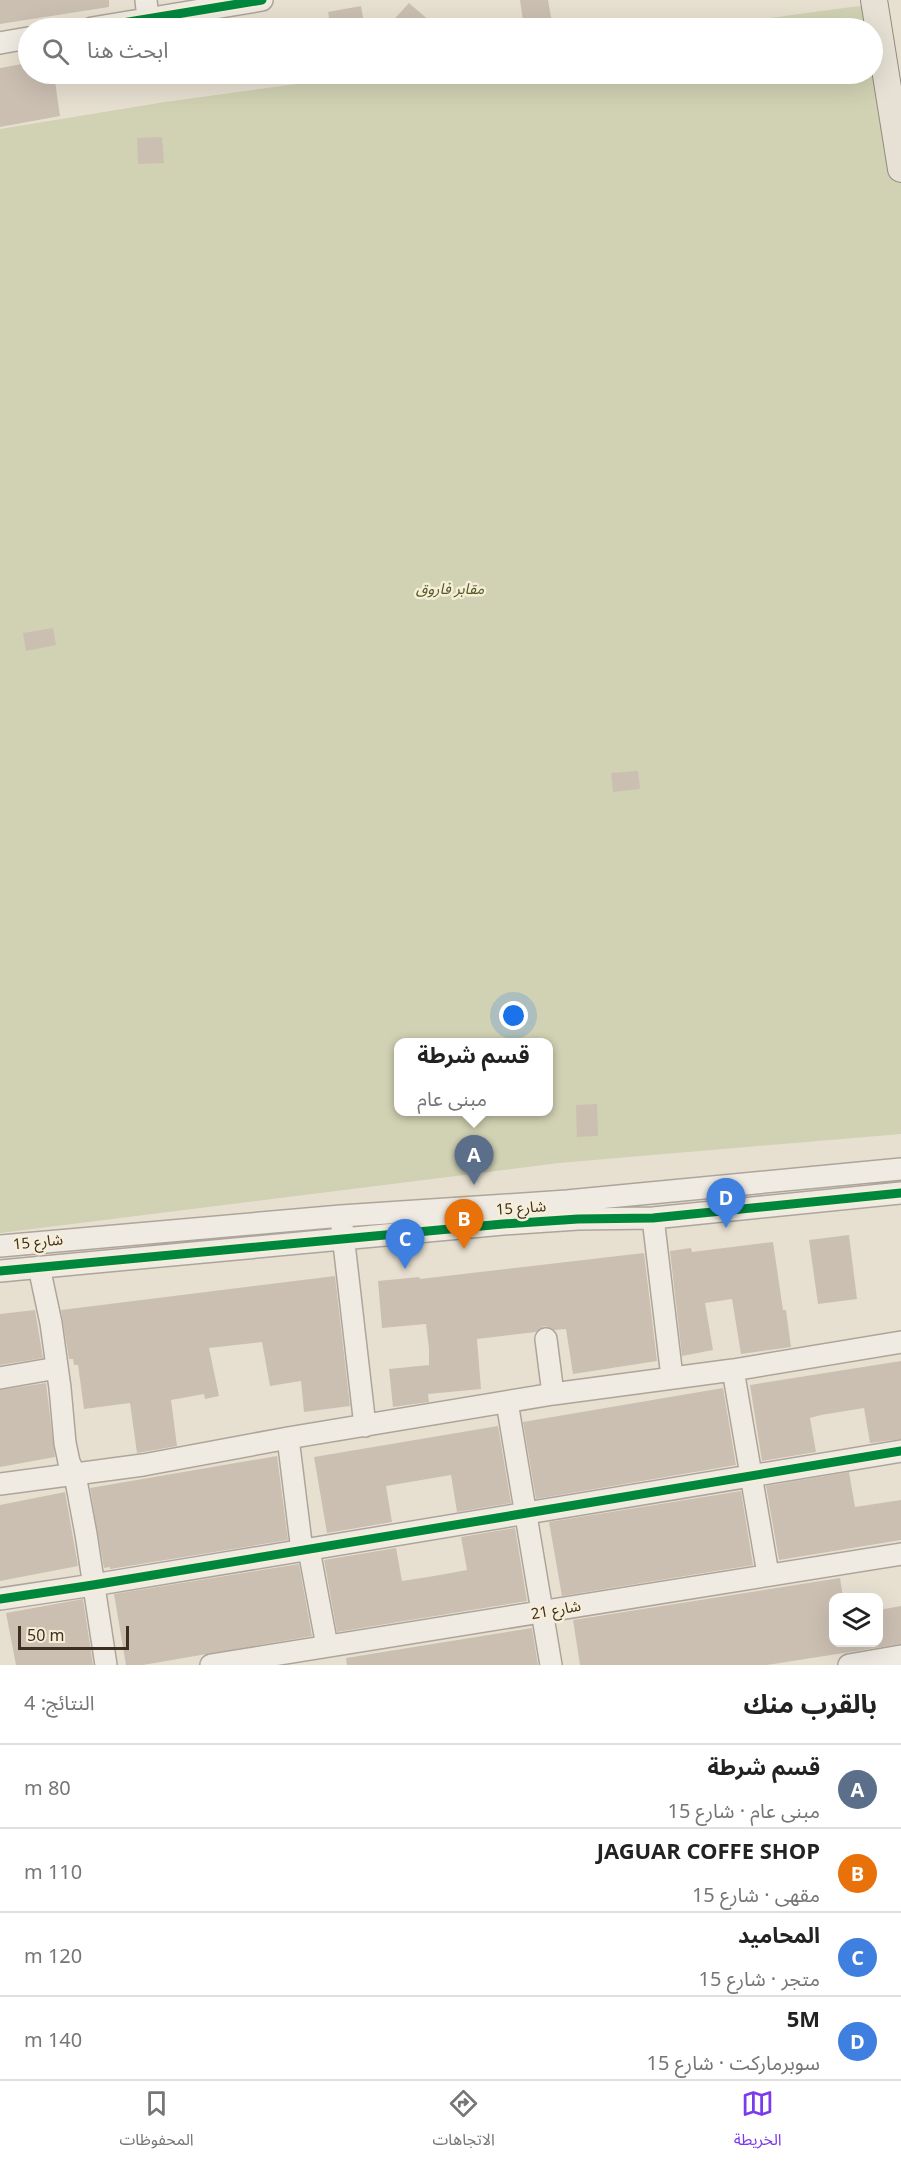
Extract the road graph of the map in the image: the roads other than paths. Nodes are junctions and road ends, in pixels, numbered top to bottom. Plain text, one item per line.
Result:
1 (262, 0) edge
2 (874, 0) edge
3 (147, 10) edge
4 (123, 18) edge
5 (877, 18) edge
6 (18, 40) edge
7 (0, 43) edge
8 (883, 56) edge
9 (901, 169) edge
10 (901, 1169) edge
11 (901, 1193) edge
12 (341, 1216) junction
13 (653, 1218) junction
14 (343, 1238) junction
15 (0, 1246) edge
16 (39, 1267) junction
17 (0, 1271) edge
18 (546, 1339) dead end
19 (901, 1342) edge
20 (57, 1368) junction
21 (733, 1370) junction
22 (672, 1377) junction
23 (0, 1378) edge
24 (554, 1394) junction
25 (507, 1402) junction
26 (365, 1426) junction
27 (288, 1438) junction
28 (901, 1451) edge
29 (75, 1475) junction
30 (751, 1475) junction
31 (0, 1484) edge
32 (526, 1513) junction
33 (306, 1550) junction
34 (901, 1554) edge
35 (768, 1574) junction
36 (93, 1585) junction
37 (0, 1599) edge
38 (543, 1613) junction
39 (327, 1646) junction
40 (901, 1656) edge
41 (106, 1665) edge
42 (211, 1665) edge
43 (551, 1665) edge
44 (849, 1665) edge

1 - 3 street
2 - 5 main road
3 - 4 street
6 - 7 street
8 - 9 main road
10 - 12 street, شارع 15
11 - 13 street, شارع 15
12 - 14 street
12 - 15 street, شارع 15
13 - 14 street, شارع 15
13 - 22 street
14 - 16 street, شارع 15
14 - 26 street
16 - 17 street, شارع 15
16 - 20 street
18 - 24 street
19 - 21 street
20 - 23 street
20 - 29 street
21 - 22 street
21 - 30 street
22 - 24 street
24 - 25 street
25 - 26 street
25 - 32 street
26 - 27 street
27 - 29 street
27 - 33 street
28 - 30 street
29 - 31 street
29 - 36 street
30 - 32 street
30 - 35 street
32 - 33 street
32 - 38 street
33 - 36 street
33 - 39 street
34 - 35 street, شارع 21
35 - 38 street, شارع 21
36 - 37 street
36 - 41 street
38 - 39 street, شارع 21
38 - 43 street
39 - 42 street, شارع 21
40 - 44 street

